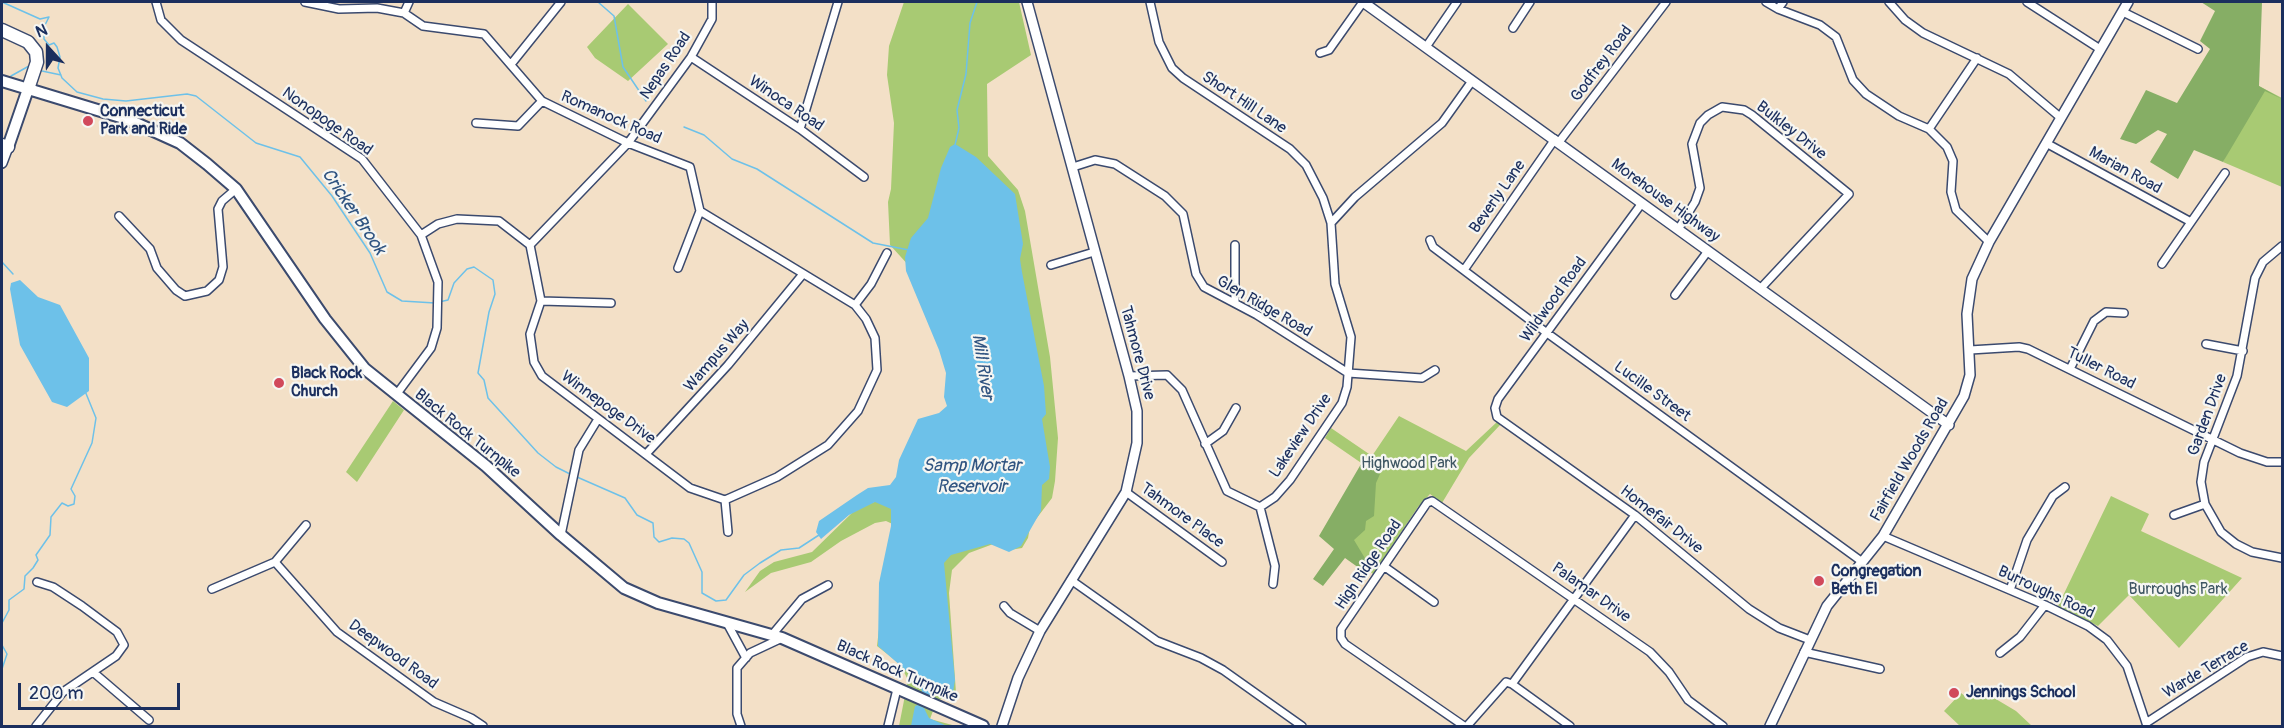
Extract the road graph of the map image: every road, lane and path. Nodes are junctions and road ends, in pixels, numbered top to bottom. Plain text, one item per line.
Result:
1 (156, 2) edge
2 (305, 2) edge
3 (409, 2) edge
4 (561, 2) edge
5 (712, 2) edge
6 (838, 2) edge
7 (1027, 2) edge
8 (1150, 2) edge
9 (1363, 2) edge
10 (1457, 2) edge
11 (1530, 2) edge
12 (1666, 2) edge
13 (1766, 2) edge
14 (1783, 2) edge
15 (1889, 2) edge
16 (2027, 2) edge
17 (2128, 2) edge
18 (1778, 9) junction
19 (2123, 12) junction
20 (404, 13) junction
21 (1513, 28) dead end
22 (2, 30) edge
23 (1426, 47) junction
24 (2100, 49) junction
25 (2198, 49) dead end
26 (1320, 53) dead end
27 (691, 57) junction
28 (1977, 58) junction
29 (512, 63) junction
30 (2, 81) edge
31 (1472, 81) junction
32 (28, 89) junction
33 (542, 101) junction
34 (2061, 118) junction
35 (476, 123) dead end
36 (800, 129) junction
37 (1929, 129) junction
38 (1557, 140) junction
39 (2046, 143) junction
40 (628, 144) junction
41 (4, 146) edge
42 (2, 163) edge
43 (1073, 167) junction
44 (2225, 173) dead end
45 (864, 177) dead end
46 (236, 189) junction
47 (1642, 203) junction
48 (700, 211) junction
49 (119, 216) dead end
50 (2192, 222) junction
51 (1331, 223) junction
52 (1679, 228) junction
53 (421, 235) junction
54 (1430, 240) dead end
55 (1989, 242) junction
56 (530, 245) junction
57 (1235, 245) dead end
58 (2283, 246) edge
59 (1708, 251) junction
60 (1094, 252) junction
61 (887, 253) dead end
62 (1051, 264) dead end
63 (2162, 264) dead end
64 (678, 268) dead end
65 (1464, 270) junction
66 (803, 274) junction
67 (1761, 288) junction
68 (1676, 295) dead end
69 (541, 301) junction
70 (1235, 302) junction
71 (611, 303) dead end
72 (855, 305) junction
73 (2124, 314) dead end
74 (1547, 333) junction
75 (2206, 344) dead end
76 (1970, 350) junction
77 (2243, 351) junction
78 (2070, 369) junction
79 (1436, 370) dead end
80 (1348, 373) junction
81 (1129, 376) junction
82 (396, 395) junction
83 (1236, 408) dead end
84 (1497, 417) joint
85 (598, 419) junction
86 (1949, 425) junction
87 (2213, 441) junction
88 (1205, 444) junction
89 (647, 453) junction
90 (2283, 462) edge
91 (2066, 487) dead end
92 (1126, 492) junction
93 (724, 500) junction
94 (1427, 502) joint
95 (2205, 504) junction
96 (1260, 507) junction
97 (1635, 515) junction
98 (2174, 515) dead end
99 (306, 525) dead end
100 (728, 532) dead end
101 (561, 535) junction
102 (1884, 536) junction
103 (2283, 558) edge
104 (1861, 561) junction
105 (275, 562) junction
106 (1222, 562) dead end
107 (1385, 567) junction
108 (1071, 580) junction
109 (37, 582) dead end
110 (1273, 584) dead end
111 (828, 585) dead end
112 (212, 589) dead end
113 (2010, 590) junction
114 (1575, 598) junction
115 (1434, 602) dead end
116 (2045, 605) junction
117 (1004, 606) dead end
118 (727, 622) junction
119 (1040, 630) junction
120 (777, 637) junction
121 (1809, 640) junction
122 (1804, 652) junction
123 (2000, 652) dead end
124 (2283, 656) edge
125 (746, 658) junction
126 (1880, 669) dead end
127 (93, 672) junction
128 (1512, 684) junction
129 (897, 689) junction
130 (149, 720) dead end
131 (2146, 725) edge
132 (36, 726) edge
133 (483, 726) edge
134 (741, 726) edge
135 (888, 726) edge
136 (982, 726) edge
137 (1002, 726) edge
138 (1302, 726) edge
139 (1465, 726) edge
140 (1570, 726) edge
141 (1724, 726) edge
142 (1770, 726) edge

1 - 53 street, Nonopoge Road
2 - 20 street, Romanock Road
3 - 20 street
4 - 29 street
5 - 27 street, Nepas Road
6 - 36 street
7 - 43 street, Tahmore Drive
8 - 51 street, Short Hill Lane
9 - 23 street, Morehouse Highway
9 - 26 street
10 - 23 street
11 - 21 street
12 - 38 street, Godfrey Road
13 - 18 street
14 - 18 street
15 - 28 street
16 - 24 street
17 - 19 street, Fairfield Woods Road
18 - 37 street
19 - 24 street, Fairfield Woods Road
19 - 25 street
20 - 29 street, Romanock Road
22 - 32 highway
23 - 31 street, Morehouse Highway
24 - 34 street, Fairfield Woods Road
27 - 36 street, Winoca Road
27 - 40 street, Nepas Road
28 - 34 street
28 - 37 street
29 - 33 street, Romanock Road
30 - 32 main road, Black Rock Turnpike
31 - 38 street, Morehouse Highway
31 - 51 street
32 - 41 main road
32 - 46 main road, Black Rock Turnpike
33 - 35 street
33 - 40 street, Romanock Road
34 - 39 street, Fairfield Woods Road
36 - 45 street, Winoca Road
37 - 55 street
38 - 47 street, Morehouse Highway
38 - 65 street, Beverly Lane
39 - 50 street, Marian Road
39 - 55 street, Fairfield Woods Road
40 - 48 street, Romanock Road
40 - 56 street, Nepas Road
41 - 42 street
43 - 60 street, Tahmore Drive
43 - 70 street, Glen Ridge Road
44 - 50 street
46 - 49 street
46 - 82 main road, Black Rock Turnpike
47 - 52 street, Morehouse Highway
47 - 74 street, Wildwood Road
48 - 64 street
48 - 66 street
50 - 63 street
51 - 80 street, Lakeview Drive
52 - 59 street, Morehouse Highway
52 - 67 street, Bulkley Drive
53 - 56 street
53 - 82 street, Nonopoge Road
54 - 65 street, Lucille Street
55 - 76 street, Fairfield Woods Road
56 - 69 street, Winnepoge Drive
57 - 70 street
58 - 77 street, Garden Drive
59 - 67 street, Morehouse Highway
59 - 68 street
60 - 62 street
60 - 81 street, Tahmore Drive
61 - 72 street
65 - 74 street, Lucille Street
66 - 72 street
66 - 89 street, Wampus Way
67 - 86 street, Morehouse Highway
69 - 71 street
69 - 85 street, Winnepoge Drive
70 - 80 street, Glen Ridge Road
72 - 93 street
73 - 78 street
74 - 84 street, Wildwood Road
74 - 104 street, Lucille Street
75 - 77 street
76 - 78 street, Tuller Road
76 - 86 street, Fairfield Woods Road
77 - 87 street, Garden Drive
78 - 87 street, Tuller Road
79 - 80 street, Glen Ridge Road
80 - 96 street, Lakeview Drive
81 - 88 street
81 - 92 street, Tahmore Drive
82 - 101 main road, Black Rock Turnpike
83 - 88 street
84 - 97 street, Homefair Drive
85 - 89 street, Winnepoge Drive
85 - 101 street
86 - 102 street, Fairfield Woods Road
87 - 90 street, Tuller Road
87 - 95 street, Garden Drive
88 - 96 street
89 - 93 street, Winnepoge Drive
91 - 113 street
92 - 106 street, Tahmore Place
92 - 108 street, Tahmore Drive
93 - 100 street
94 - 107 street, High Ridge Road
94 - 114 street, Palamar Drive
95 - 98 street
95 - 103 street, Garden Drive
96 - 110 street
97 - 114 street
97 - 121 street, Homefair Drive
99 - 105 street
101 - 118 main road, Black Rock Turnpike
102 - 104 street, Fairfield Woods Road
102 - 113 street, Burroughs Road
104 - 121 street, Fairfield Woods Road
105 - 112 street
105 - 133 street, Deepwood Road
107 - 115 street
107 - 139 street, High Ridge Road
108 - 119 street, Tahmore Drive
108 - 138 street
109 - 127 street
111 - 120 street
113 - 116 street, Burroughs Road
114 - 128 street
114 - 141 street, Palamar Drive
116 - 123 street
116 - 131 street, Burroughs Road
117 - 119 street
118 - 120 main road, Black Rock Turnpike
118 - 125 street
119 - 137 street, Tahmore Drive
120 - 125 street
120 - 129 main road, Black Rock Turnpike
121 - 122 street, Fairfield Woods Road
122 - 126 street
122 - 142 street, Fairfield Woods Road
124 - 131 street, Warde Terrace
125 - 134 street
127 - 130 street
127 - 132 street
128 - 139 street, High Ridge Road
128 - 140 street
129 - 135 street
129 - 136 main road, Black Rock Turnpike

